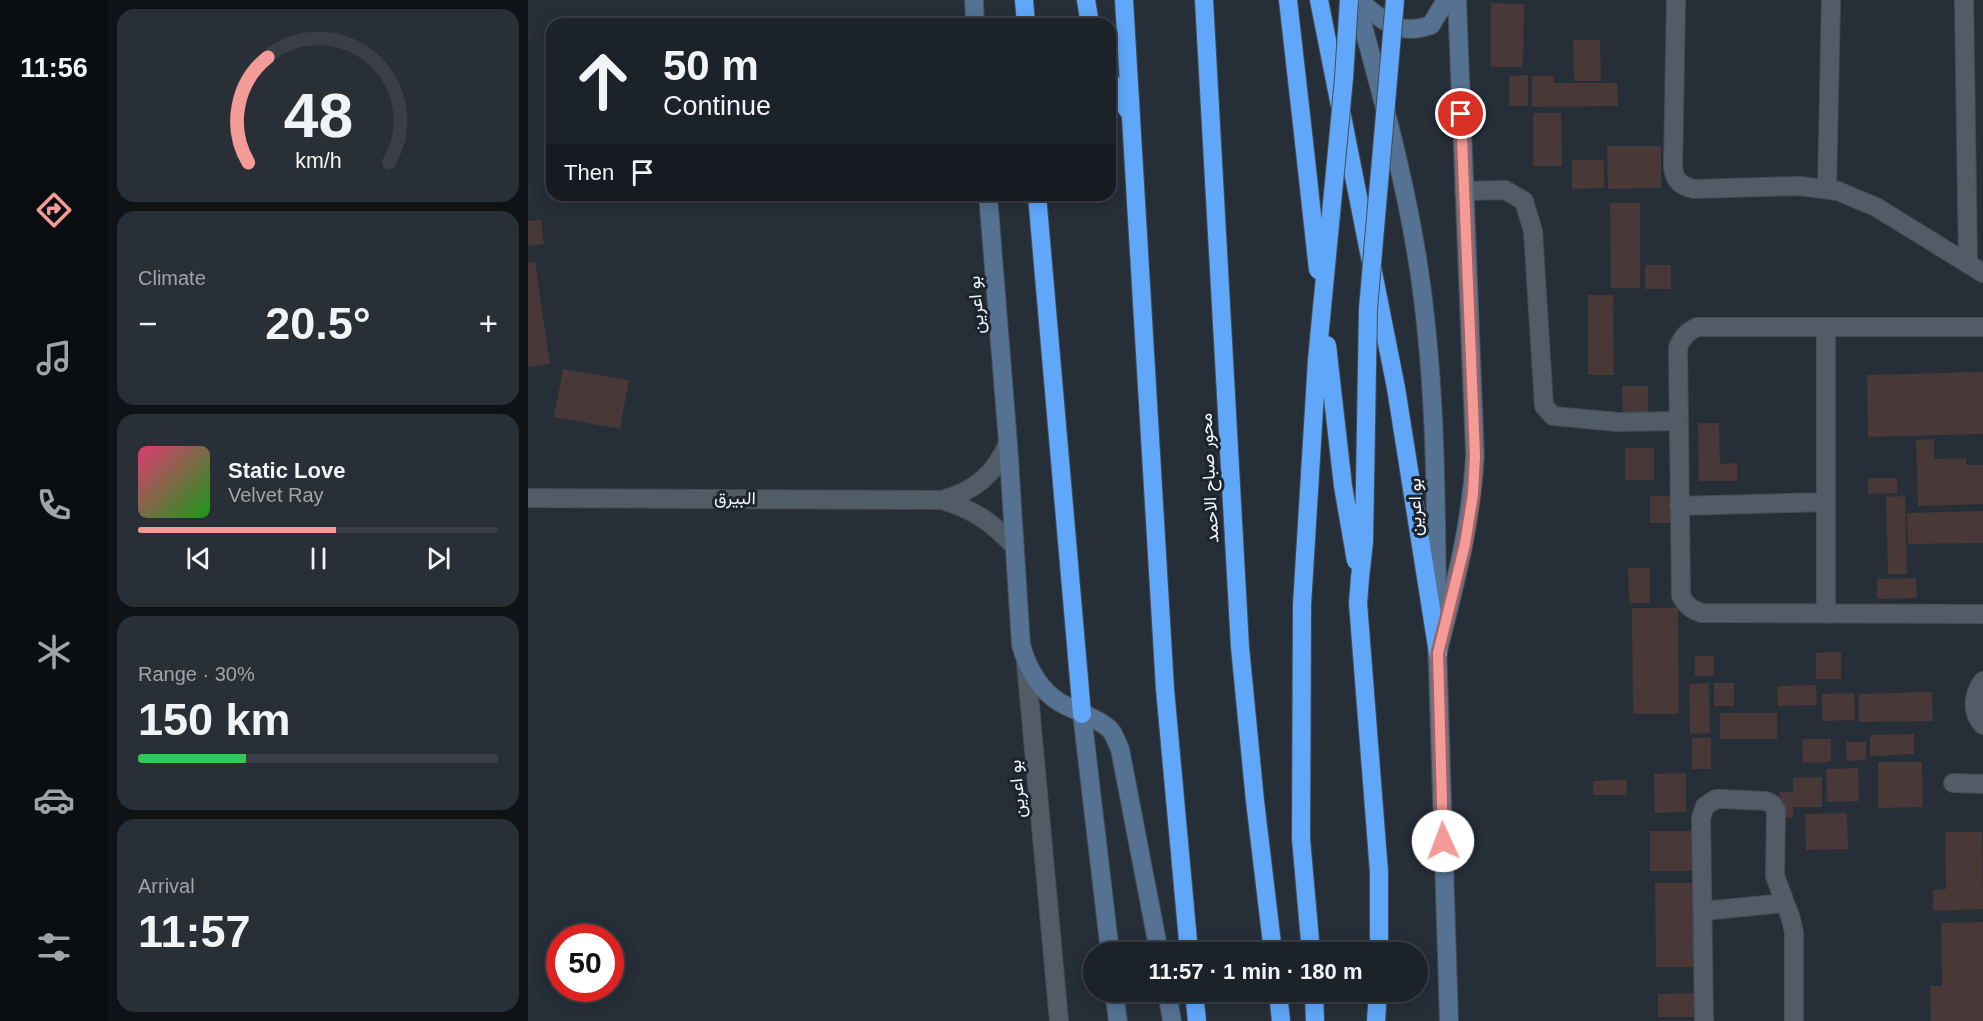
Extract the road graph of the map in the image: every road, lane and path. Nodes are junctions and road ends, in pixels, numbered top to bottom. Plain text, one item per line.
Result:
1 (974, 0) edge
2 (1024, 0) edge
3 (1086, 0) edge
4 (1124, 0) edge
5 (1204, 0) edge
6 (1288, 0) edge
7 (1319, 0) edge
8 (1349, 0) edge
9 (1357, 0) edge
10 (1395, 0) edge
11 (1446, 0) edge
12 (1457, 0) edge
13 (1676, 0) edge
14 (1831, 0) edge
15 (1964, 0) edge
16 (975, 18) edge
17 (1026, 18) edge
18 (1089, 18) edge
19 (1116, 90) edge
20 (1131, 114) junction
21 (1827, 189) junction
22 (1464, 191) junction
23 (988, 201) edge
24 (1038, 201) edge
25 (1975, 268) edge
26 (1826, 327) junction
27 (1983, 327) edge
28 (1678, 421) junction
29 (1008, 443) junction
30 (528, 498) edge
31 (942, 500) junction
32 (1826, 502) junction
33 (1679, 506) junction
34 (1014, 546) junction
35 (1360, 578) junction
36 (1826, 614) junction
37 (1983, 614) edge
38 (1438, 653) junction
39 (1026, 663) junction
40 (1983, 681) edge
41 (1082, 714) junction
42 (1983, 725) edge
43 (1953, 783) dead end
44 (1983, 784) edge
45 (1785, 903) junction
46 (1703, 911) junction
47 (1109, 942) edge
48 (1157, 942) edge
49 (1188, 942) edge
50 (1272, 942) edge
51 (1310, 942) edge
52 (1379, 942) edge
53 (1115, 1002) edge
54 (1169, 1002) edge
55 (1195, 1002) edge
56 (1279, 1002) edge
57 (1315, 1002) edge
58 (1377, 1002) edge
59 (1059, 1021) edge
60 (1118, 1021) edge
61 (1172, 1021) edge
62 (1197, 1021) edge
63 (1281, 1021) edge
64 (1316, 1021) edge
65 (1376, 1021) edge
66 (1449, 1021) edge
67 (1704, 1021) edge
68 (1794, 1021) edge

1 - 16 main road
2 - 17 highway
3 - 18 highway
4 - 20 highway
5 - 50 highway, محور صباح الاحمد
6 - 35 highway, bridge
7 - 38 highway
8 - 51 highway, bridge
9 - 11 main road
9 - 38 main road, بو اعرين
10 - 35 highway, bridge
12 - 22 main road
13 - 21 street
14 - 21 street
15 - 25 street
19 - 20 highway
20 - 49 highway
21 - 25 street
22 - 28 street
22 - 38 main road
23 - 29 main road, بو اعرين
24 - 41 highway
26 - 27 street
26 - 28 street
26 - 32 street
28 - 33 street
29 - 31 street, البيرق
29 - 34 main road, بو اعرين
30 - 31 street, البيرق
31 - 34 street, البيرق
32 - 33 street
32 - 36 street
33 - 36 street
34 - 39 main road, بو اعرين
35 - 52 highway
36 - 37 street
38 - 66 main road, بو اعرين
39 - 41 main road
39 - 59 street, بو اعرين
40 - 42 street
41 - 47 main road
41 - 48 main road
43 - 44 street
45 - 46 street
45 - 46 street
45 - 68 street
46 - 67 street
53 - 60 main road
54 - 61 main road
55 - 62 highway
56 - 63 highway
57 - 64 highway
58 - 65 highway

